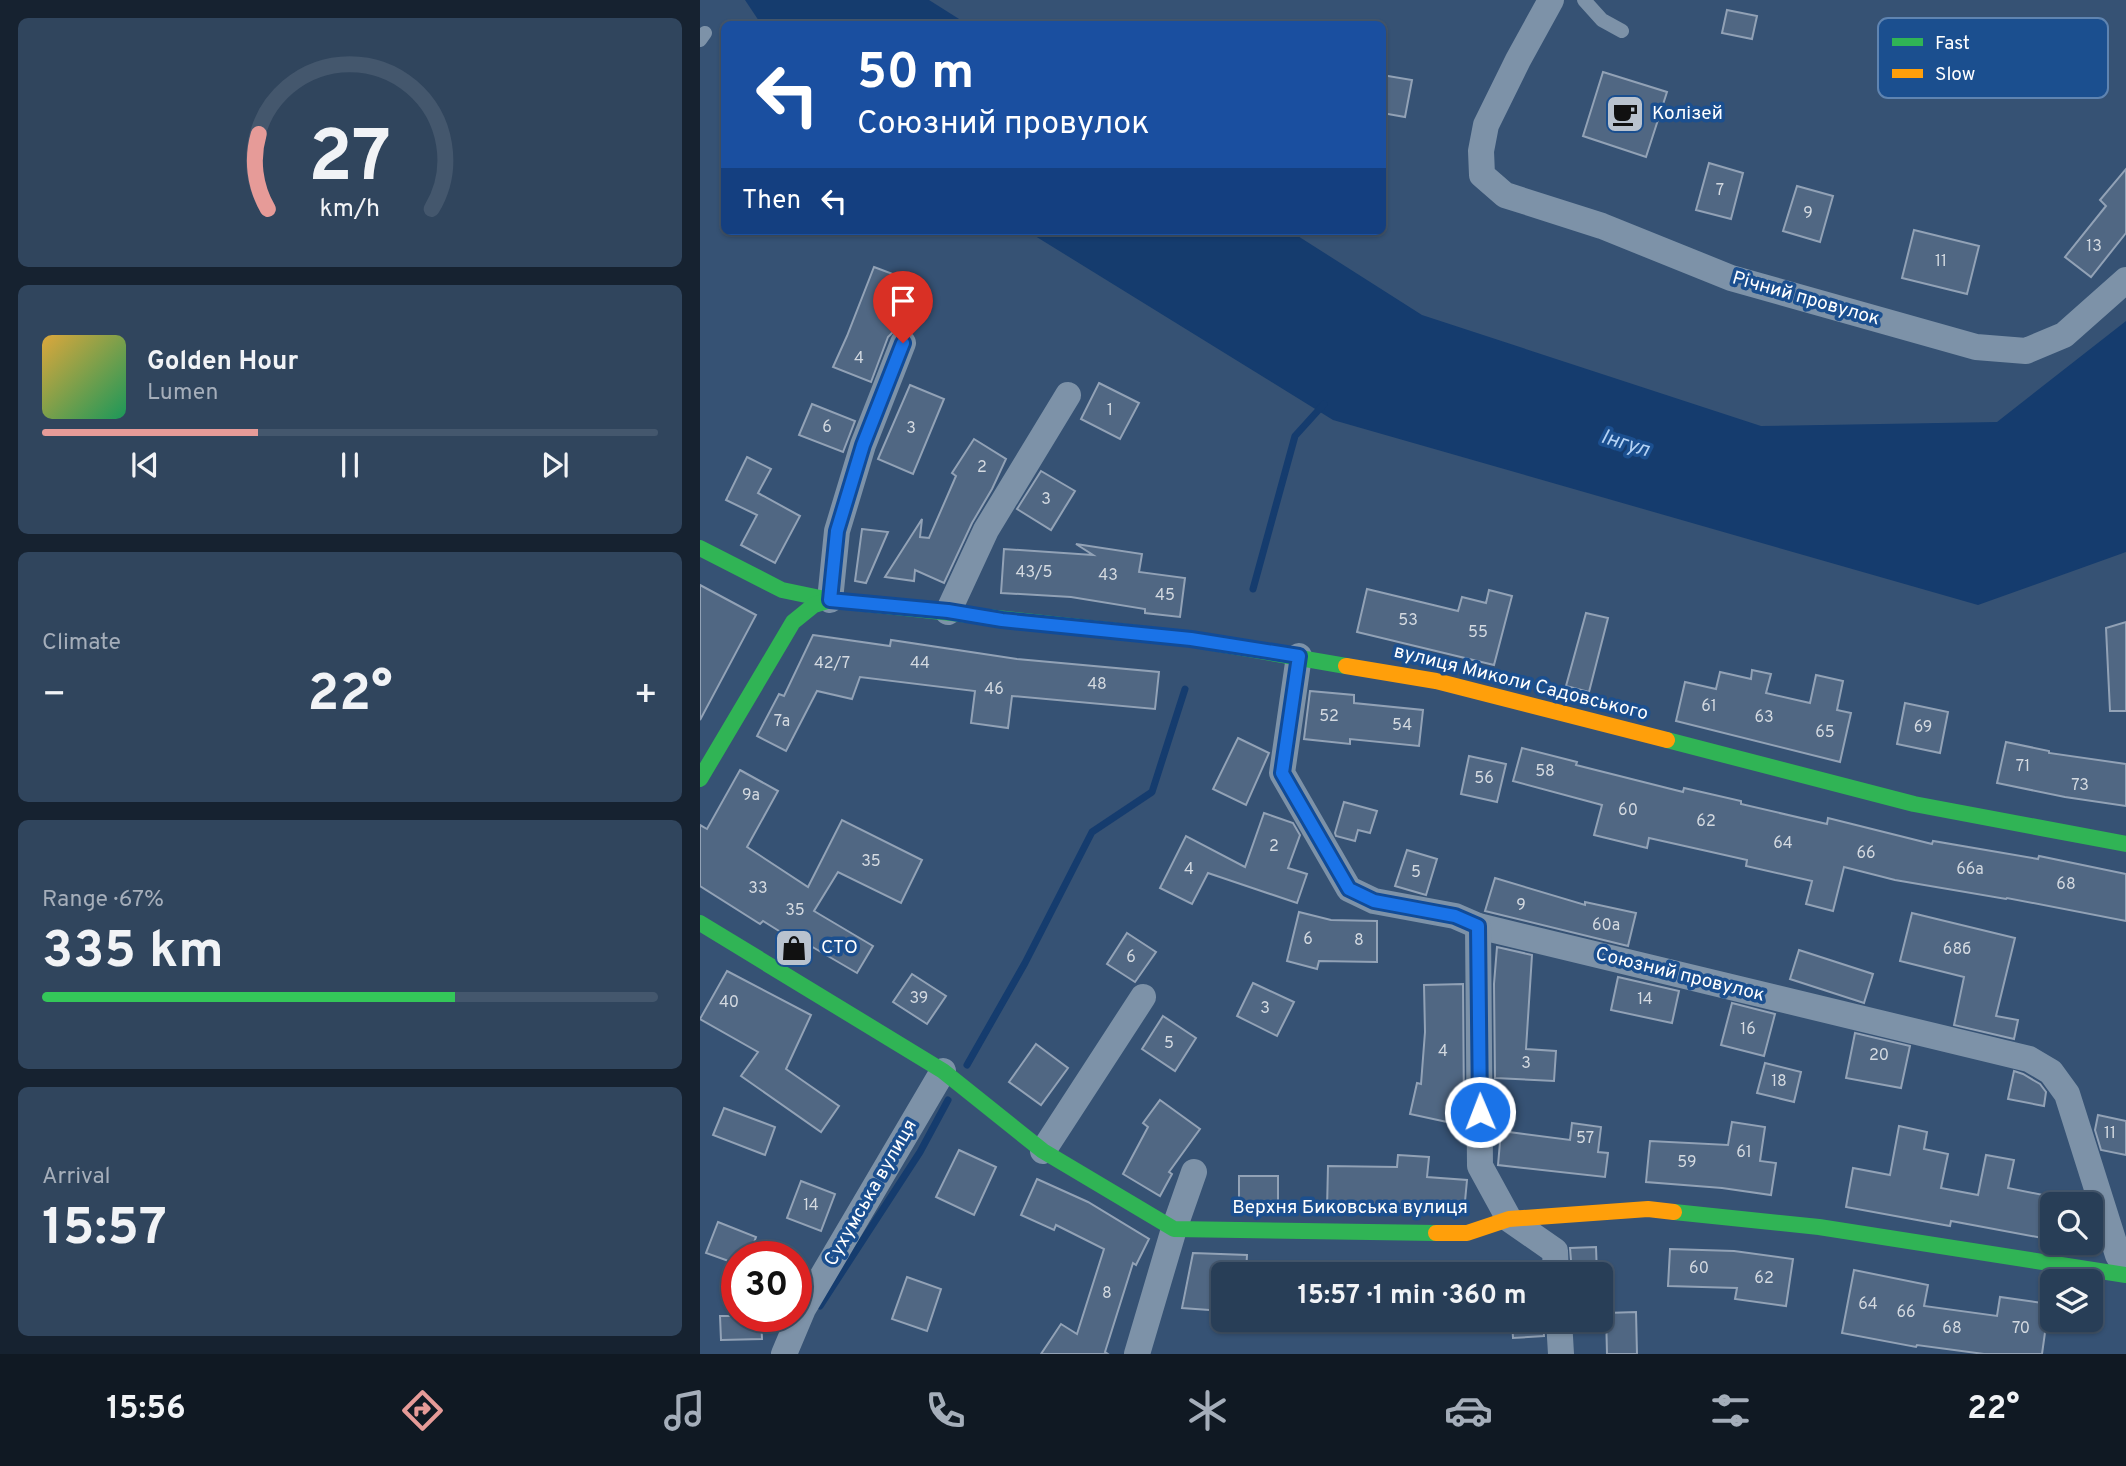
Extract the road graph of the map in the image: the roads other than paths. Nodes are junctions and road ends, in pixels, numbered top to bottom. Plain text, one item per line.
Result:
1 (1551, 0) edge
2 (1584, 0) edge
3 (1622, 31) dead end
4 (2126, 280) edge
5 (903, 343) dead end
6 (1068, 395) dead end
7 (700, 548) edge
8 (830, 600) junction
9 (948, 611) junction
10 (1299, 656) junction
11 (700, 779) edge
12 (2126, 844) edge
13 (700, 923) edge
14 (1478, 926) junction
15 (1143, 997) dead end
16 (943, 1071) junction
17 (1043, 1151) junction
18 (1194, 1172) dead end
19 (1509, 1219) junction
20 (1174, 1229) junction
21 (1555, 1262) edge
22 (2126, 1269) edge
23 (2126, 1275) edge
24 (1560, 1332) edge
25 (784, 1354) edge
26 (1137, 1354) edge
27 (1561, 1354) edge

1 - 4 street, Річний провулок
2 - 3 lane
5 - 8 street
6 - 9 street
7 - 8 street, вулиця Миколи Садовського
8 - 9 street, вулиця Миколи Садовського
8 - 11 street
9 - 10 street, вулиця Миколи Садовського
10 - 12 street, вулиця Миколи Садовського
10 - 14 street, Союзний провулок
13 - 16 street, Верхня Биковська вулиця
14 - 19 street
14 - 22 street, Союзний провулок
15 - 17 street
16 - 17 street, Верхня Биковська вулиця
16 - 25 street, Сухумська вулиця
17 - 20 street, Верхня Биковська вулиця
18 - 20 street
19 - 20 street, Верхня Биковська вулиця
19 - 21 street
19 - 23 street, Верхня Биковська вулиця
20 - 26 street
24 - 27 street

